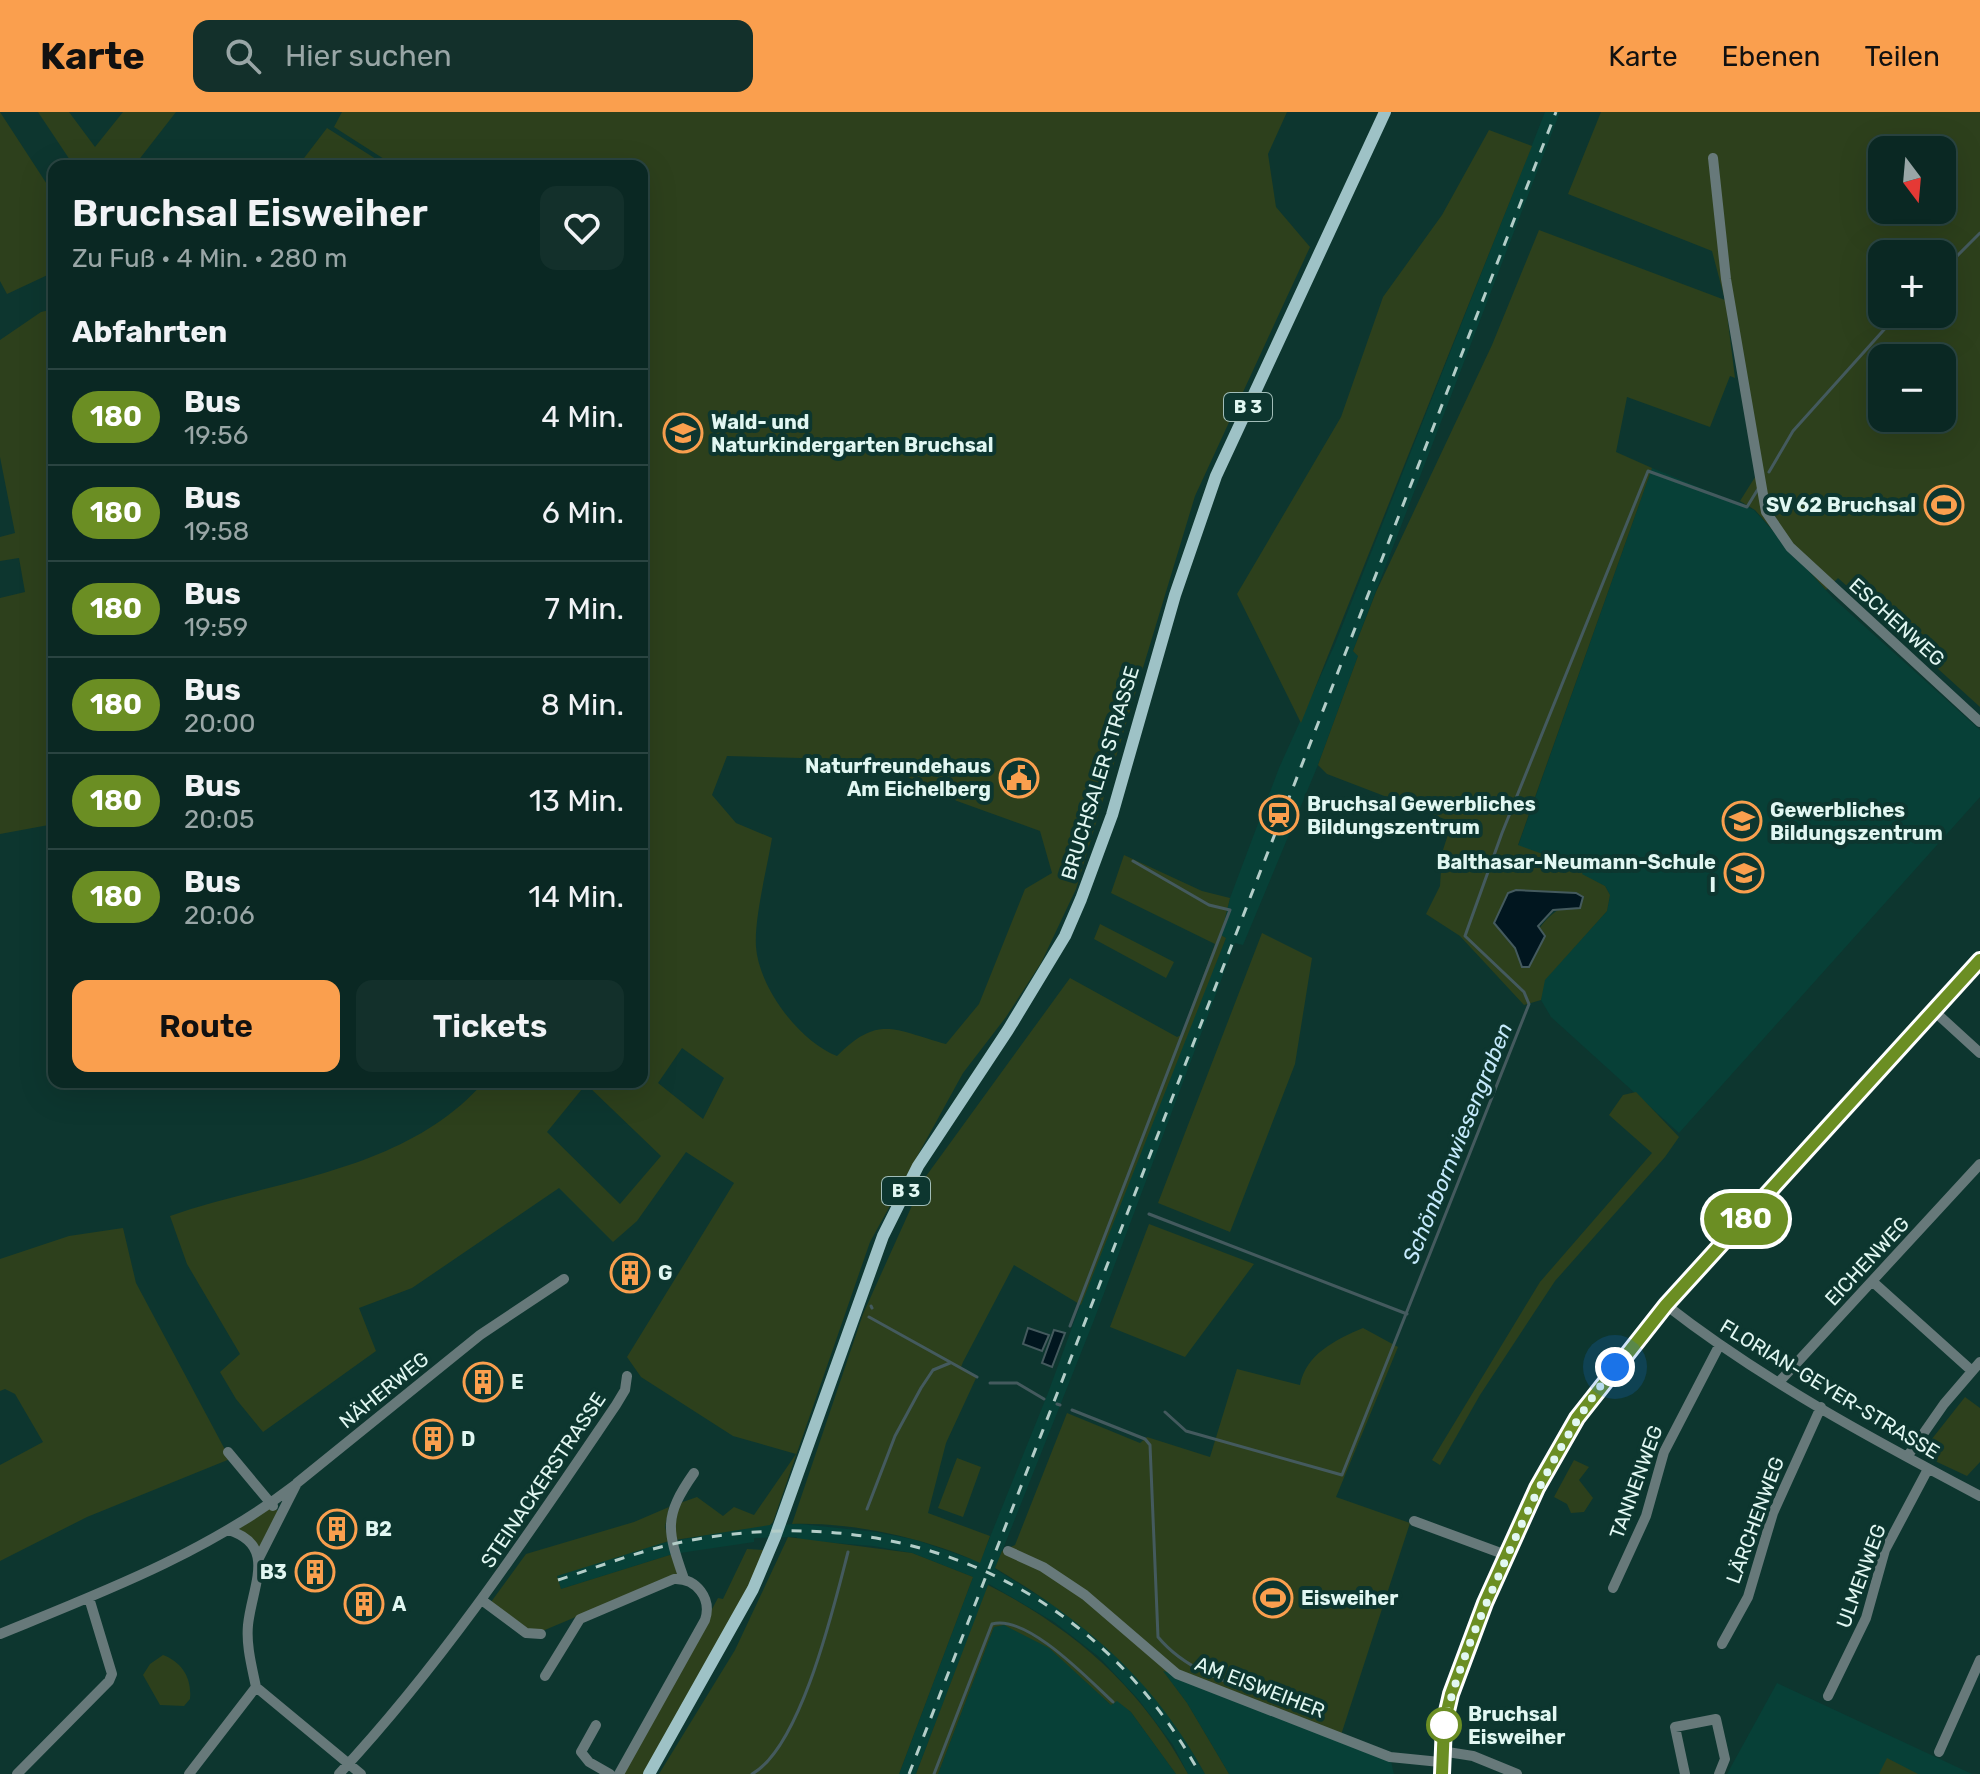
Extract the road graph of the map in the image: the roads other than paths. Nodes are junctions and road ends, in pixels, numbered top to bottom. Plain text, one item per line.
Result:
1 (1385, 112) edge
2 (1713, 158) dead end
3 (1980, 722) edge
4 (1980, 960) edge
5 (1934, 1011) junction
6 (1980, 1053) edge
7 (1980, 1164) edge
8 (564, 1279) dead end
9 (1873, 1282) junction
10 (1666, 1305) junction
11 (1719, 1346) junction
12 (1980, 1362) edge
13 (1972, 1371) junction
14 (627, 1376) dead end
15 (1779, 1382) junction
16 (1821, 1407) junction
17 (228, 1452) dead end
18 (1907, 1457) junction
19 (1928, 1469) junction
20 (694, 1473) dead end
21 (297, 1483) junction
22 (1980, 1496) edge
23 (271, 1503) junction
24 (282, 1516) junction
25 (1414, 1521) dead end
26 (228, 1530) junction
27 (1008, 1551) dead end
28 (1506, 1555) junction
29 (259, 1558) junction
30 (684, 1579) junction
31 (1613, 1588) dead end
32 (89, 1598) junction
33 (483, 1601) junction
34 (0, 1634) edge
35 (541, 1634) dead end
36 (1722, 1644) dead end
37 (1980, 1660) edge
38 (545, 1676) dead end
39 (256, 1687) junction
40 (1828, 1696) dead end
41 (596, 1725) dead end
42 (1939, 1752) dead end
43 (349, 1763) junction
44 (1441, 1763) edge
45 (17, 1774) edge
46 (189, 1774) edge
47 (339, 1774) edge
48 (361, 1774) edge
49 (610, 1774) edge
50 (619, 1774) edge
51 (649, 1774) edge
52 (1517, 1774) edge
53 (1685, 1774) edge
54 (1719, 1774) edge

1 - 51 main road, BRUCHSALER STRASSE / B 3
2 - 3 street, ESCHENWEG
4 - 5 street
5 - 6 street
5 - 10 street
7 - 9 street, EICHENWEG
8 - 21 street, NÄHERWEG
9 - 13 street
9 - 15 street, EICHENWEG
10 - 11 street, FLORIAN-GEYER-STRASSE
10 - 28 street
11 - 15 street, FLORIAN-GEYER-STRASSE
11 - 31 street, TANNENWEG
12 - 13 street
13 - 18 street
14 - 33 street, STEINACKERSTRASSE
15 - 16 street, FLORIAN-GEYER-STRASSE
16 - 18 street, FLORIAN-GEYER-STRASSE
16 - 36 street, LÄRCHENWEG
17 - 23 street
18 - 19 street, FLORIAN-GEYER-STRASSE
19 - 22 street, FLORIAN-GEYER-STRASSE
19 - 40 street, ULMENWEG
20 - 30 street
21 - 23 street
21 - 24 street, NÄHERWEG
23 - 24 street
23 - 26 street
24 - 29 street, NÄHERWEG
25 - 28 street
26 - 29 street
26 - 32 street
27 - 44 street, AM EISWEIHER
28 - 44 street
29 - 39 street, NÄHERWEG
30 - 38 street
30 - 50 street
32 - 34 street
32 - 45 street
33 - 35 street
33 - 43 street, STEINACKERSTRASSE
37 - 42 street
39 - 43 street
39 - 46 street
41 - 49 street
43 - 47 street, STEINACKERSTRASSE
43 - 48 street
44 - 52 street, AM EISWEIHER
53 - 54 street

